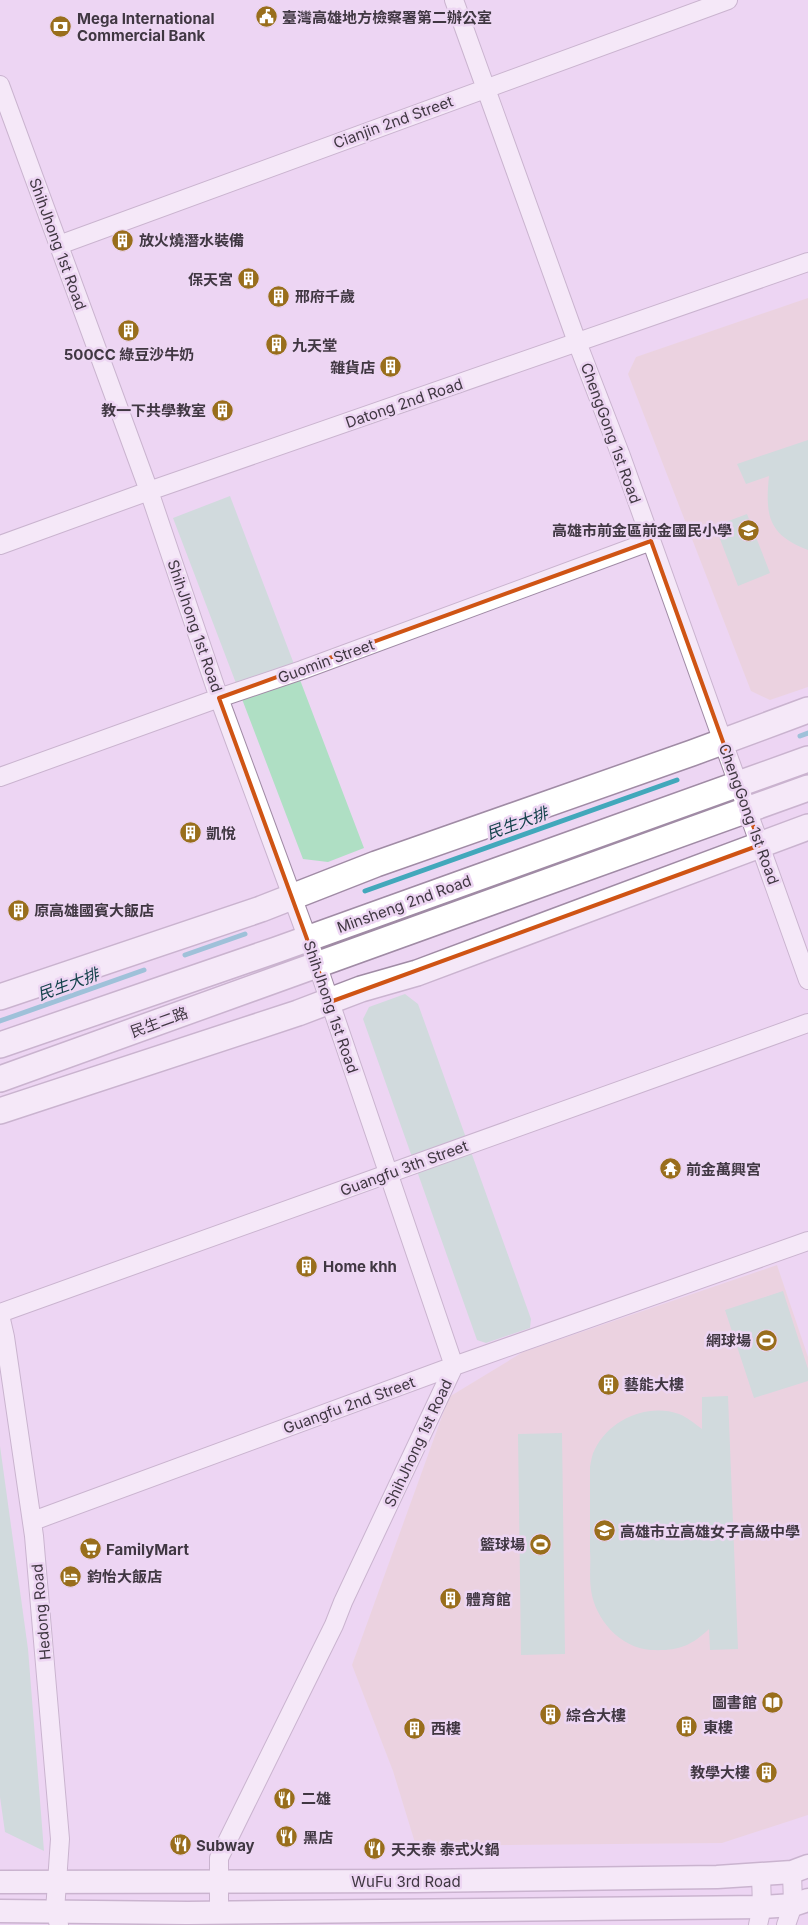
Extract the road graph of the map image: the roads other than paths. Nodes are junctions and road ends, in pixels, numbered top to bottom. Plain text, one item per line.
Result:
1 (454, 0) edge
2 (728, 0) edge
3 (0, 85) edge
4 (486, 88) junction
5 (59, 246) junction
6 (808, 262) edge
7 (577, 342) junction
8 (149, 491) junction
9 (651, 541) junction
10 (0, 545) edge
11 (219, 698) junction
12 (808, 710) edge
13 (723, 742) junction
14 (808, 759) edge
15 (0, 777) edge
16 (738, 784) junction
17 (808, 788) edge
18 (748, 810) junction
19 (808, 827) edge
20 (760, 845) junction
21 (292, 897) junction
22 (307, 939) junction
23 (317, 964) junction
24 (808, 980) edge
25 (0, 997) edge
26 (330, 1002) junction
27 (808, 1023) edge
28 (0, 1045) edge
29 (0, 1079) edge
30 (0, 1111) edge
31 (389, 1173) junction
32 (808, 1241) edge
33 (0, 1314) edge
34 (454, 1366) junction
35 (33, 1521) junction
36 (800, 1869) edge
37 (761, 1875) junction
38 (57, 1881) junction
39 (219, 1881) junction
40 (1, 1882) edge
41 (796, 1910) edge
42 (2, 1911) edge
43 (219, 1912) junction
44 (760, 1916) edge
45 (54, 1920) edge

1 - 4 street, ChengGong 1st Road
2 - 4 street, Cianjin 2nd Street
3 - 5 street, ShihJhong 1st Road
4 - 5 street, Cianjin 2nd Street
4 - 7 street, ChengGong 1st Road
5 - 8 street, ShihJhong 1st Road
6 - 7 street, Datong 2nd Road
7 - 8 street, Datong 2nd Road
7 - 9 street, ChengGong 1st Road
8 - 10 street, Datong 2nd Road
8 - 11 street, ShihJhong 1st Road
9 - 11 street, Guomin Street
9 - 13 street, ChengGong 1st Road
11 - 15 street, Guomin Street
11 - 21 street, ShihJhong 1st Road
12 - 13 main road
13 - 16 street, ChengGong 1st Road
13 - 21 main road
14 - 16 main road, Minsheng 2nd Road
16 - 18 street, ChengGong 1st Road
16 - 22 main road, Minsheng 2nd Road
17 - 18 main road, Minsheng 2nd Road
18 - 20 street, ChengGong 1st Road
18 - 23 main road, Minsheng 2nd Road
19 - 20 main road
20 - 24 street, ChengGong 1st Road
20 - 26 main road
21 - 22 street, ShihJhong 1st Road
21 - 25 main road
22 - 23 street, ShihJhong 1st Road
22 - 28 main road, Minsheng 2nd Road
23 - 26 street, ShihJhong 1st Road
23 - 29 main road, 民生二路
26 - 30 main road
26 - 31 street, ShihJhong 1st Road
27 - 31 street, Guangfu 3th Street
31 - 33 street, Guangfu 3th Street
31 - 34 street, ShihJhong 1st Road
32 - 34 street, Guangfu 2nd Street
33 - 35 street, Hedong Road
34 - 35 street, Guangfu 2nd Street
34 - 39 street, ShihJhong 1st Road
35 - 38 street, Hedong Road
36 - 37 street, WuFu 3rd Road
36 - 41 street
37 - 39 street, WuFu 3rd Road
37 - 44 street
38 - 39 street, WuFu 3rd Road
38 - 40 street, WuFu 3rd Road
38 - 45 street, Hedong Road
39 - 43 street, ShihJhong 1st Road
41 - 44 street, WuFu 3rd Road
42 - 45 street
43 - 44 street, WuFu 3rd Road
43 - 45 street, WuFu 3rd Road

